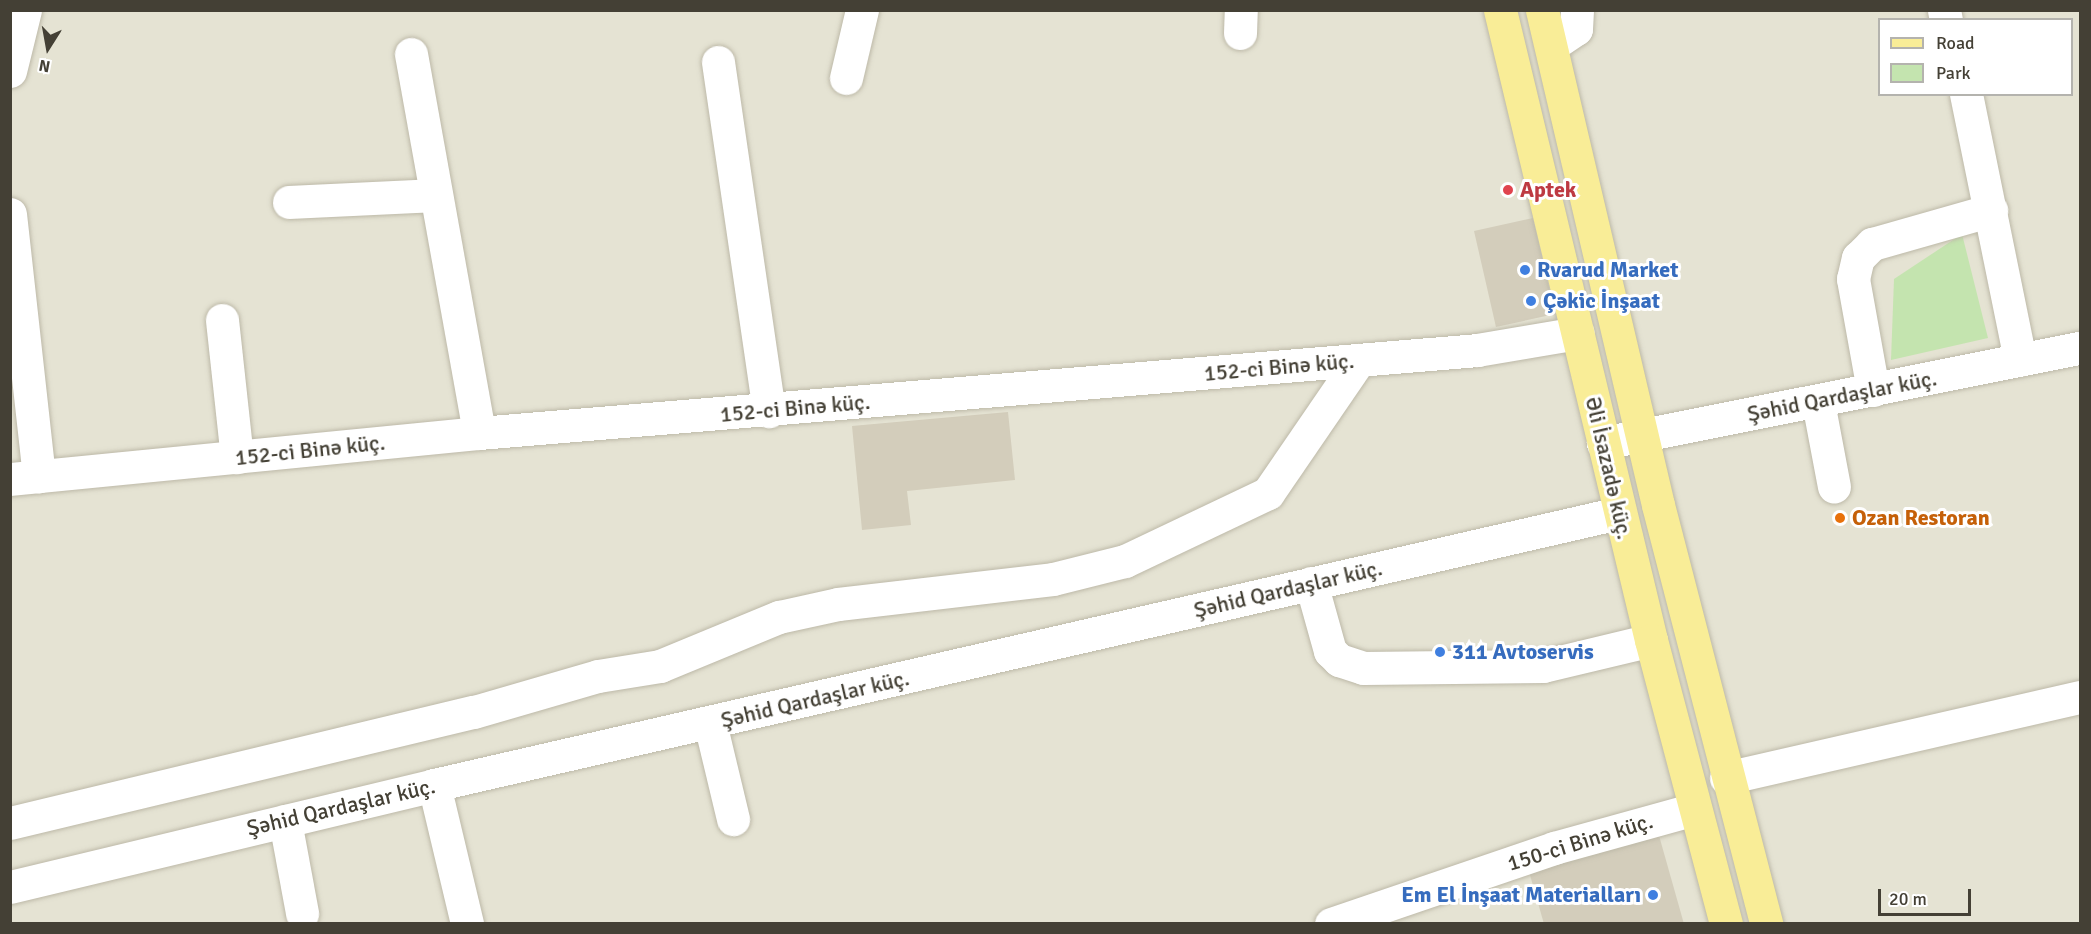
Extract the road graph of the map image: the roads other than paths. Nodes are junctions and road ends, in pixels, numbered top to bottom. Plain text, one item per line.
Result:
1 (25, 10) edge
2 (862, 10) edge
3 (1500, 10) edge
4 (1542, 10) edge
5 (1577, 10) edge
6 (1552, 45) junction
7 (411, 54) dead end
8 (718, 62) dead end
9 (10, 71) edge
10 (846, 78) dead end
11 (1966, 96) edge
12 (436, 195) junction
13 (290, 201) dead end
14 (1991, 210) junction
15 (10, 214) edge
16 (222, 320) dead end
17 (1578, 333) junction
18 (2080, 348) edge
19 (1359, 360) junction
20 (2020, 360) junction
21 (1873, 390) junction
22 (1818, 402) junction
23 (769, 411) junction
24 (479, 433) junction
25 (1642, 435) junction
26 (1603, 443) junction
27 (237, 457) junction
28 (25, 477) edge
29 (1834, 487) dead end
30 (1658, 504) junction
31 (1619, 513) junction
32 (1311, 583) junction
33 (1651, 640) junction
34 (2080, 697) edge
35 (710, 723) junction
36 (1726, 778) junction
37 (434, 785) junction
38 (1695, 809) junction
39 (733, 819) dead end
40 (285, 821) junction
41 (10, 823) edge
42 (10, 886) edge
43 (302, 913) dead end
44 (467, 924) edge
45 (1330, 924) edge
46 (1726, 924) edge
47 (1766, 924) edge

1 - 9 street
2 - 10 street
3 - 17 main road, Əli İsazadə küç.
4 - 6 main road, Əli İsazadə küç.
5 - 6 street
6 - 25 main road, Əli İsazadə küç.
7 - 12 street
8 - 23 street
11 - 14 street
12 - 13 street
12 - 24 street
14 - 20 street
14 - 21 street
15 - 28 street
16 - 27 street
17 - 19 street, 152-ci Binə küç.
17 - 26 main road, Əli İsazadə küç.
18 - 20 street, Şəhid Qardaşlar küç.
19 - 23 street, 152-ci Binə küç.
19 - 41 street
20 - 21 street, Şəhid Qardaşlar küç.
21 - 22 street, Şəhid Qardaşlar küç.
22 - 25 street, Şəhid Qardaşlar küç.
22 - 29 street
23 - 24 street, 152-ci Binə küç.
24 - 27 street, 152-ci Binə küç.
25 - 26 street, Şəhid Qardaşlar küç.
25 - 30 main road, Əli İsazadə küç.
26 - 31 main road, Əli İsazadə küç.
27 - 28 street, 152-ci Binə küç.
30 - 31 main road
30 - 36 main road, Əli İsazadə küç.
31 - 32 street, Şəhid Qardaşlar küç.
31 - 33 main road, Əli İsazadə küç.
32 - 33 street
32 - 35 street, Şəhid Qardaşlar küç.
33 - 38 main road, Əli İsazadə küç.
34 - 36 street
35 - 37 street, Şəhid Qardaşlar küç.
35 - 39 street
36 - 47 main road, Əli İsazadə küç.
37 - 40 street, Şəhid Qardaşlar küç.
37 - 44 street
38 - 45 street, 150-ci Binə küç.
38 - 46 main road, Əli İsazadə küç.
40 - 42 street, Şəhid Qardaşlar küç.
40 - 43 street

